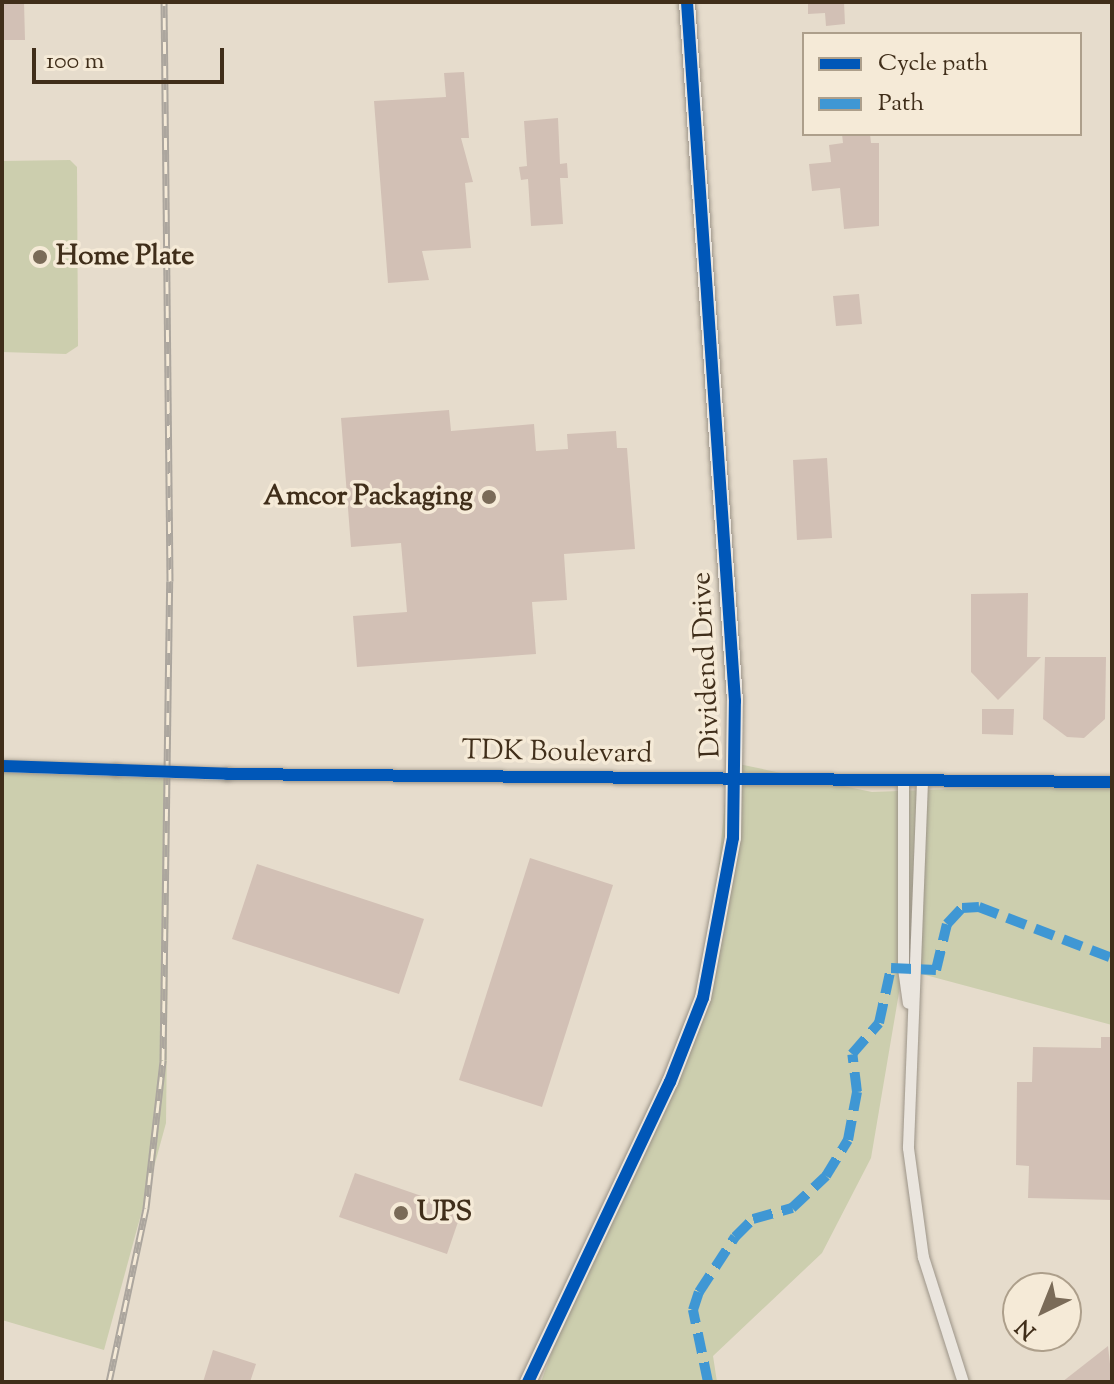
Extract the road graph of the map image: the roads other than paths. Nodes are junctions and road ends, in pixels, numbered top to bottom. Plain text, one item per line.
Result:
1 (687, 2) edge
2 (2, 766) edge
3 (735, 781) junction
4 (903, 781) junction
5 (922, 781) junction
6 (1112, 782) edge
7 (910, 1011) junction
8 (528, 1382) edge
9 (963, 1382) edge

1 - 3 street, Dividend Drive
2 - 3 street, TDK Boulevard, bridge
3 - 4 street, TDK Boulevard
3 - 8 street, Dividend Drive
4 - 5 street, TDK Boulevard
4 - 7 street
5 - 6 street, TDK Boulevard
5 - 7 street
7 - 9 street

